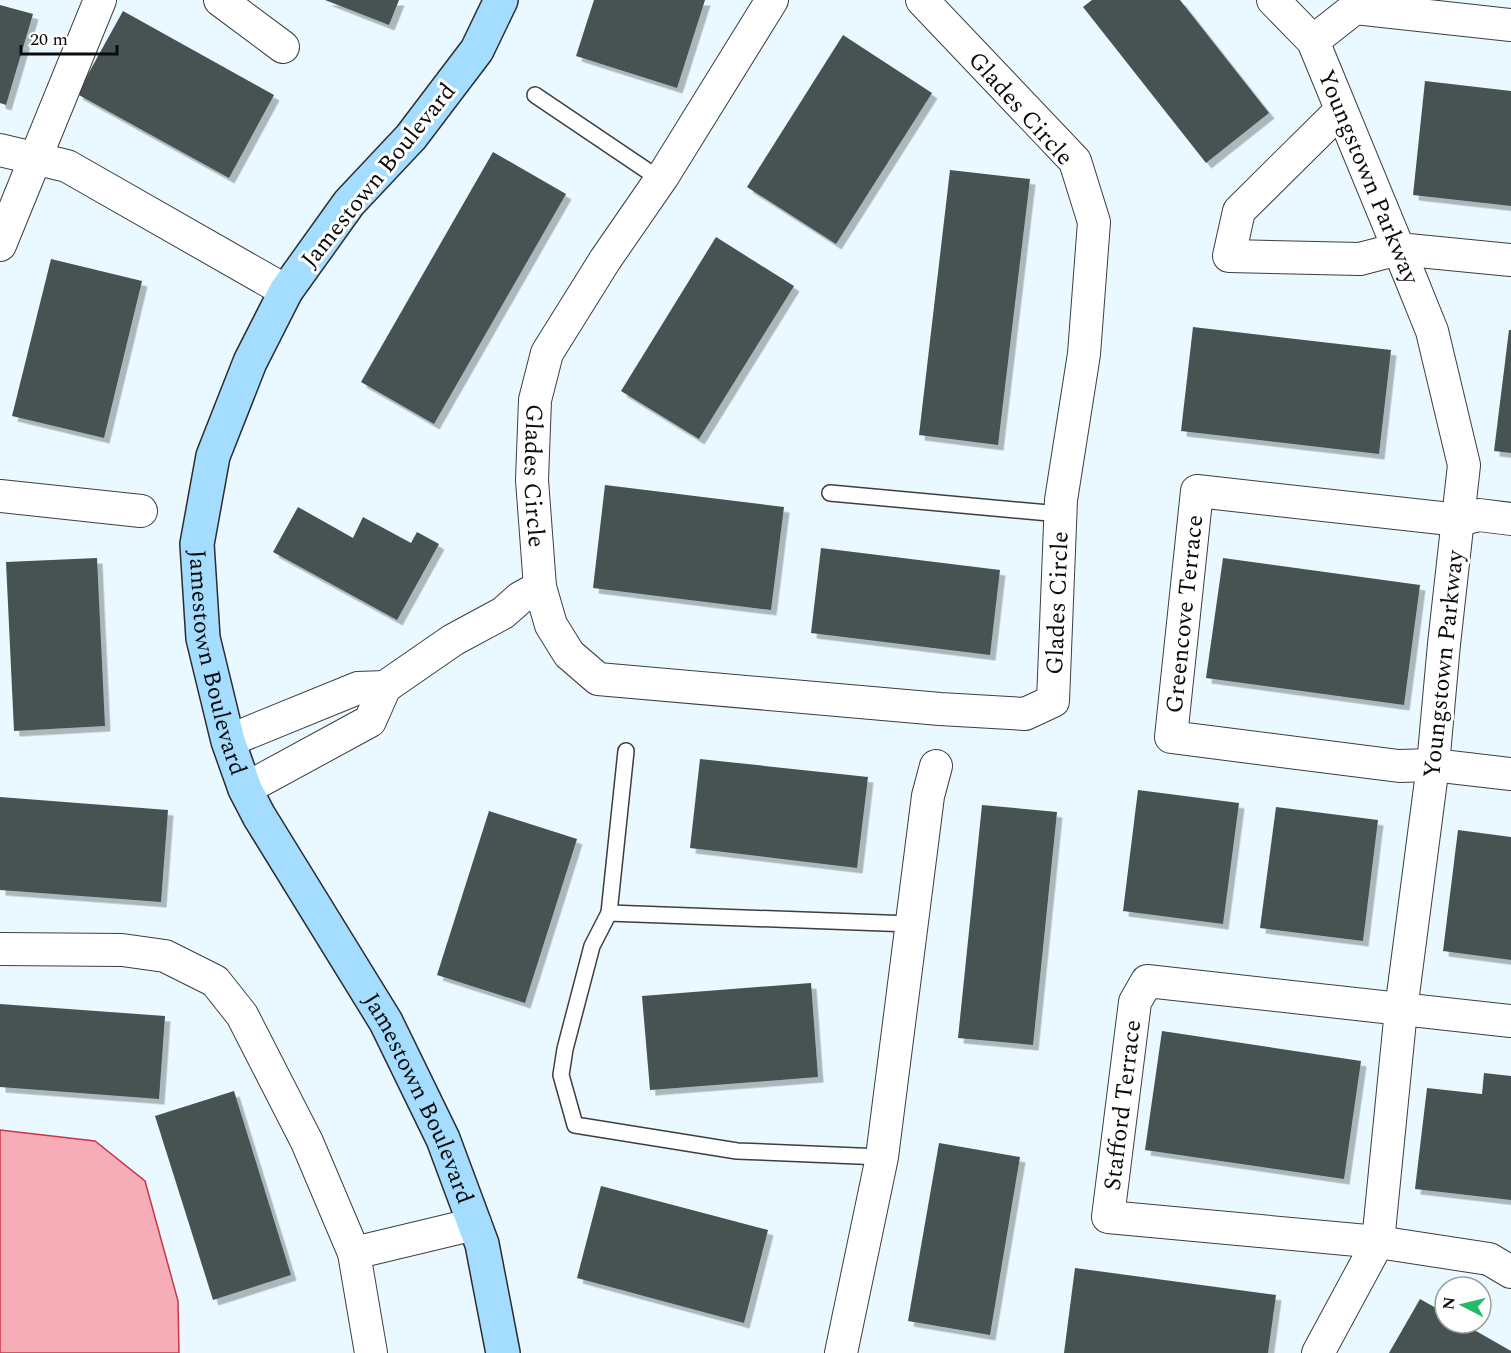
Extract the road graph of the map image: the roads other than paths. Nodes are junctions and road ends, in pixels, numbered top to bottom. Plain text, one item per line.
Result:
1 (100, 0) edge
2 (220, 0) edge
3 (501, 0) edge
4 (772, 0) edge
5 (922, 0) edge
6 (1273, 0) edge
7 (1511, 26) edge
8 (1313, 41) junction
9 (284, 47) dead end
10 (535, 95) dead end
11 (1341, 110) junction
12 (0, 150) edge
13 (36, 158) junction
14 (661, 180) junction
15 (0, 244) edge
16 (1398, 249) junction
17 (1511, 260) edge
18 (286, 291) junction
19 (830, 493) dead end
20 (0, 496) edge
21 (141, 511) dead end
22 (1060, 513) junction
23 (1511, 519) edge
24 (1459, 520) junction
25 (540, 587) junction
26 (386, 687) junction
27 (228, 741) junction
28 (626, 752) dead end
29 (1433, 765) junction
30 (936, 766) dead end
31 (1511, 774) edge
32 (245, 789) junction
33 (609, 913) junction
34 (911, 924) junction
35 (0, 949) edge
36 (1401, 1010) junction
37 (1511, 1021) edge
38 (882, 1157) junction
39 (475, 1224) junction
40 (1378, 1242) junction
41 (354, 1253) junction
42 (1511, 1272) edge
43 (371, 1353) edge
44 (503, 1353) edge
45 (841, 1353) edge
46 (1318, 1353) edge

1 - 13 street
2 - 9 street
3 - 18 street, Jamestown Boulevard
4 - 14 street, Glades Circle
5 - 22 street, Glades Circle
6 - 8 street, Youngstown Parkway
7 - 8 street
8 - 11 street, Youngstown Parkway
10 - 14 lane
11 - 16 street, Youngstown Parkway
11 - 16 street
12 - 13 street
13 - 15 street
13 - 18 street
14 - 25 street, Glades Circle
16 - 17 street
16 - 24 street, Youngstown Parkway
18 - 27 street, Jamestown Boulevard
19 - 22 lane
20 - 21 street
22 - 25 street, Glades Circle
23 - 24 street
24 - 29 street, Youngstown Parkway
24 - 29 street, Greencove Terrace
25 - 26 street
26 - 27 street
26 - 32 street
27 - 32 street, Jamestown Boulevard
28 - 33 lane
29 - 31 street
29 - 36 street, Youngstown Parkway
30 - 34 street
32 - 39 street, Jamestown Boulevard
33 - 34 lane
33 - 38 lane
34 - 38 street
35 - 41 street
36 - 37 street
36 - 40 street, Youngstown Parkway
36 - 40 street, Stafford Terrace
38 - 45 street
39 - 41 street
39 - 44 street, Jamestown Boulevard
40 - 42 street
40 - 46 street, Youngstown Parkway
41 - 43 street

